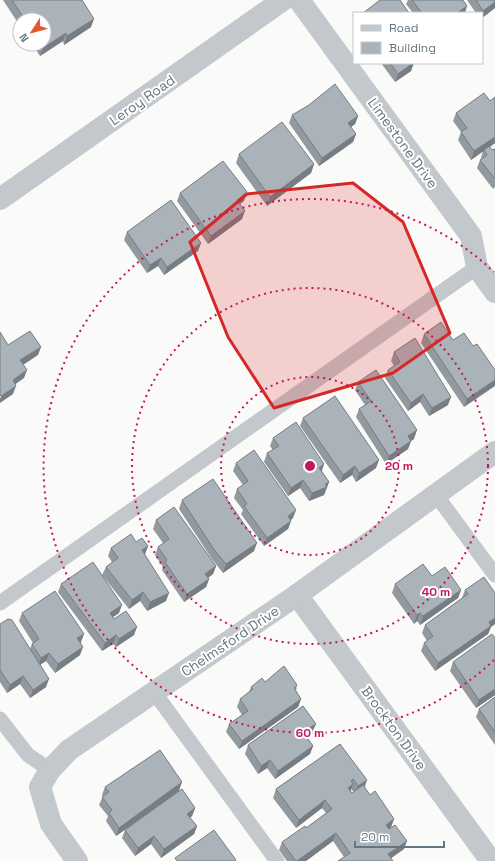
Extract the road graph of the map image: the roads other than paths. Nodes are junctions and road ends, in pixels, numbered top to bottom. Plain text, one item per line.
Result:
1 (283, 0) edge
2 (299, 0) edge
3 (0, 200) edge
4 (477, 267) junction
5 (495, 292) edge
6 (495, 452) edge
7 (436, 495) junction
8 (495, 575) edge
9 (297, 595) junction
10 (0, 603) edge
11 (154, 692) junction
12 (0, 719) edge
13 (50, 770) junction
14 (78, 861) edge
15 (277, 861) edge
16 (491, 861) edge

1 - 3 street, Leroy Road
2 - 4 street, Limestone Drive
4 - 5 street, Limestone Drive
4 - 10 lane
6 - 7 street, Chelmsford Drive
7 - 8 lane
7 - 9 street, Chelmsford Drive
9 - 11 street, Chelmsford Drive
9 - 16 street, Brockton Drive
11 - 13 street, Chelmsford Drive
11 - 15 lane
12 - 13 lane
13 - 14 street, Chelmsford Drive

